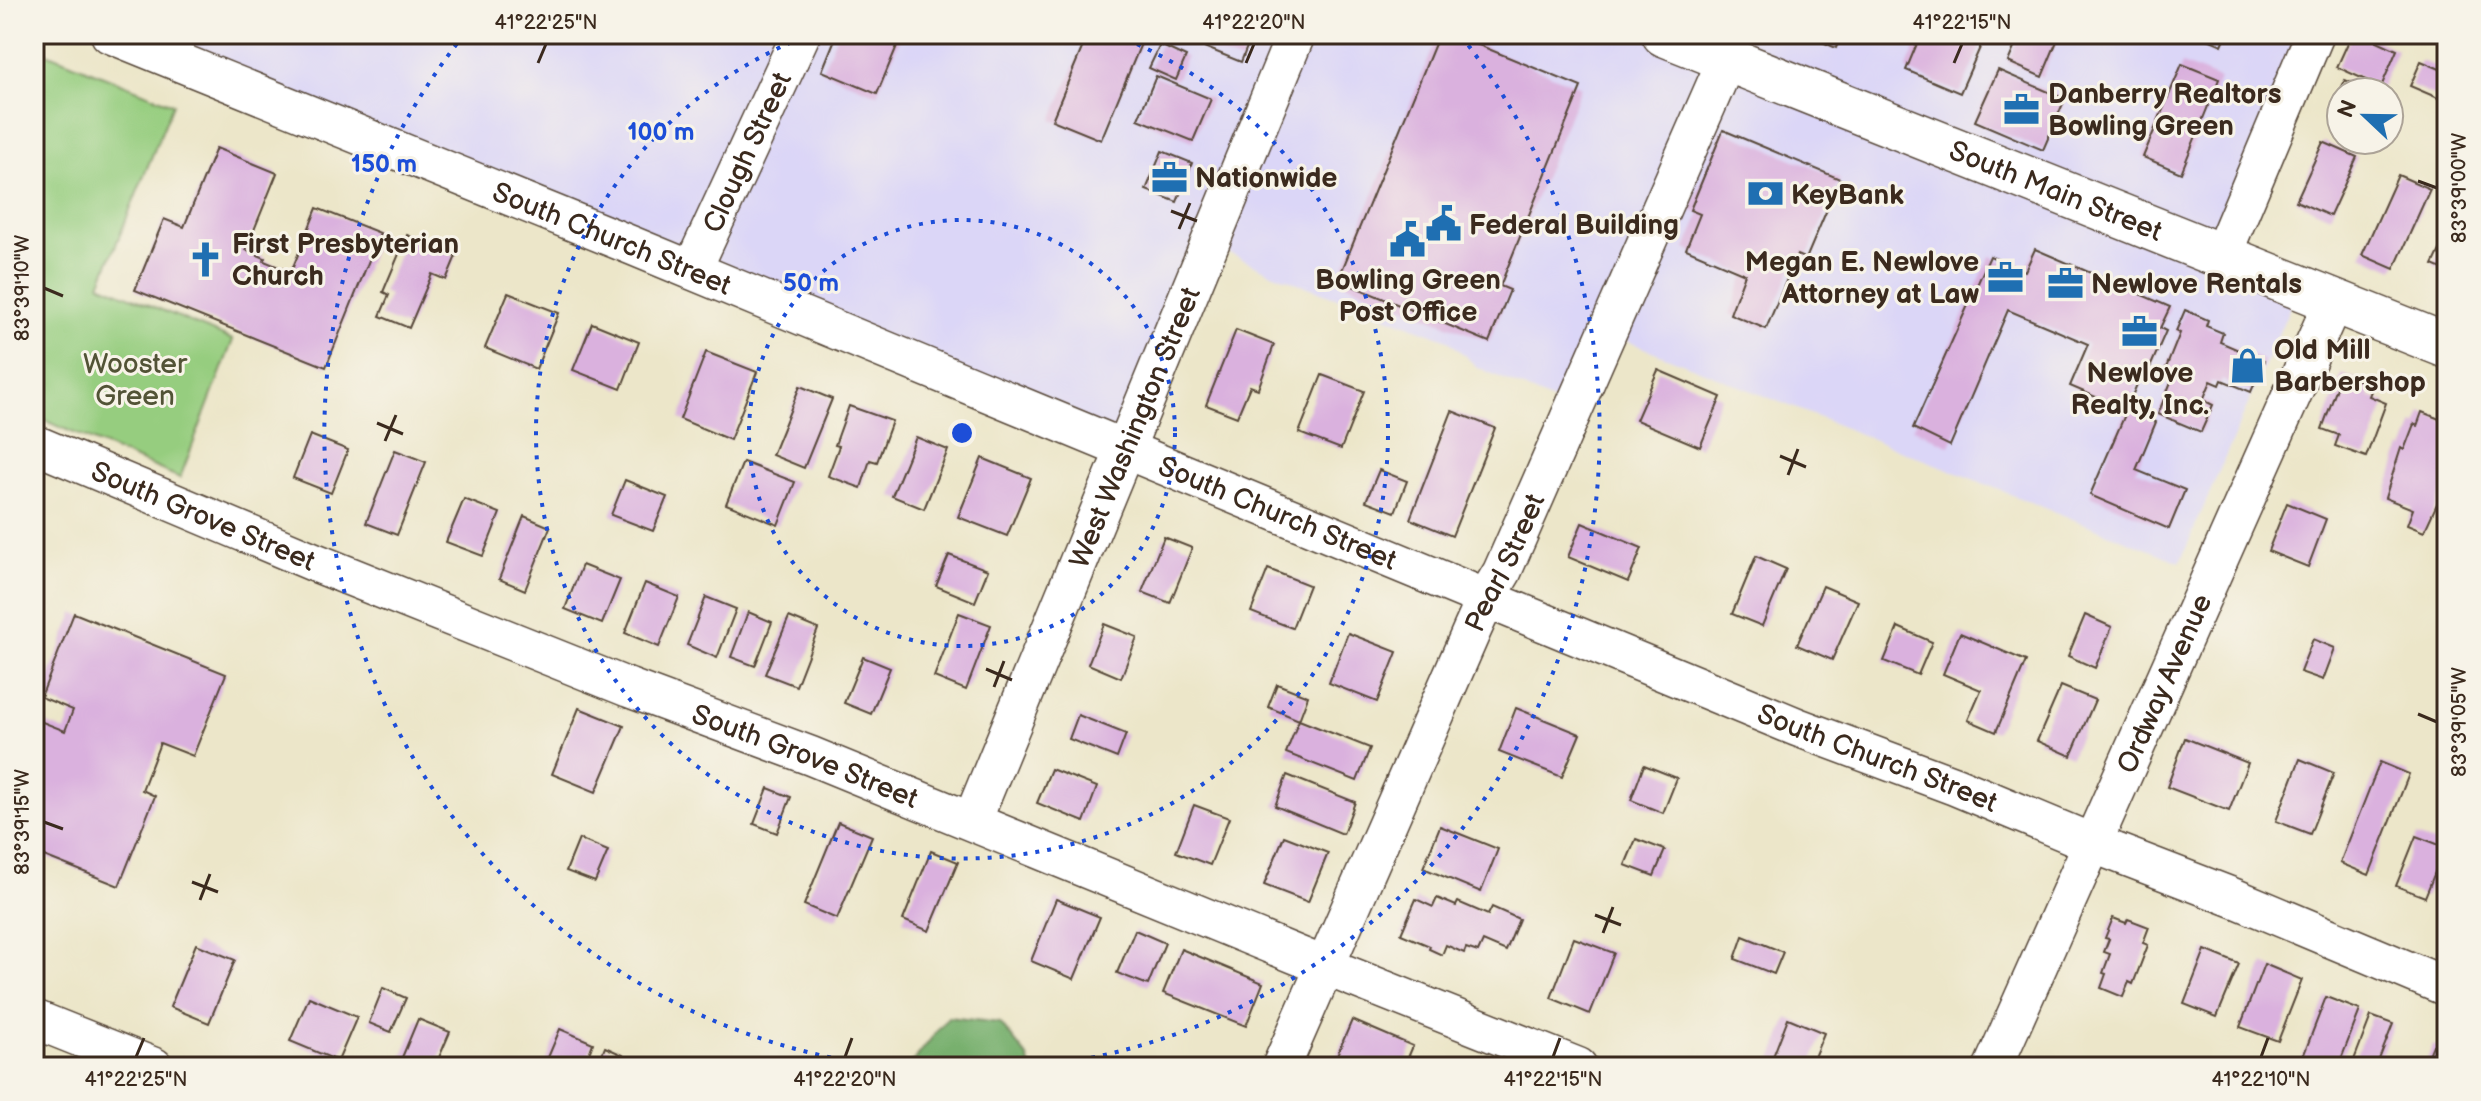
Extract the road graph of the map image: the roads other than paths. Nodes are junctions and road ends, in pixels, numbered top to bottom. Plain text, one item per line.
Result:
1 (110, 34) edge
2 (801, 34) edge
3 (1296, 34) edge
4 (1664, 34) edge
5 (2315, 34) edge
6 (1727, 59) junction
7 (2222, 255) junction
8 (692, 270) junction
9 (2334, 300) junction
10 (2447, 346) edge
11 (34, 444) edge
12 (1125, 450) junction
13 (1487, 597) junction
14 (972, 821) junction
15 (2094, 844) junction
16 (1327, 967) junction
17 (2447, 987) edge
18 (34, 1019) edge
19 (154, 1067) edge
20 (1281, 1067) edge
21 (1578, 1067) edge
22 (1993, 1067) edge

1 - 8 street, South Church Street
2 - 8 street, Clough Street
3 - 12 street, West Washington Street
4 - 6 main road, South Main Street
5 - 7 street
6 - 7 main road, South Main Street
6 - 13 street, Pearl Street
7 - 9 main road, South Main Street
8 - 12 street, South Church Street
9 - 10 main road, South Main Street
9 - 15 street, Ordway Avenue
11 - 14 street, South Grove Street
12 - 13 street, South Church Street
12 - 14 street, West Washington Street
13 - 15 street, South Church Street
13 - 16 street, Pearl Street
14 - 16 street, South Grove Street
15 - 17 street, South Church Street
15 - 22 street, Ordway Avenue
16 - 20 street, Pearl Street
16 - 21 street, South Grove Street
18 - 19 street

